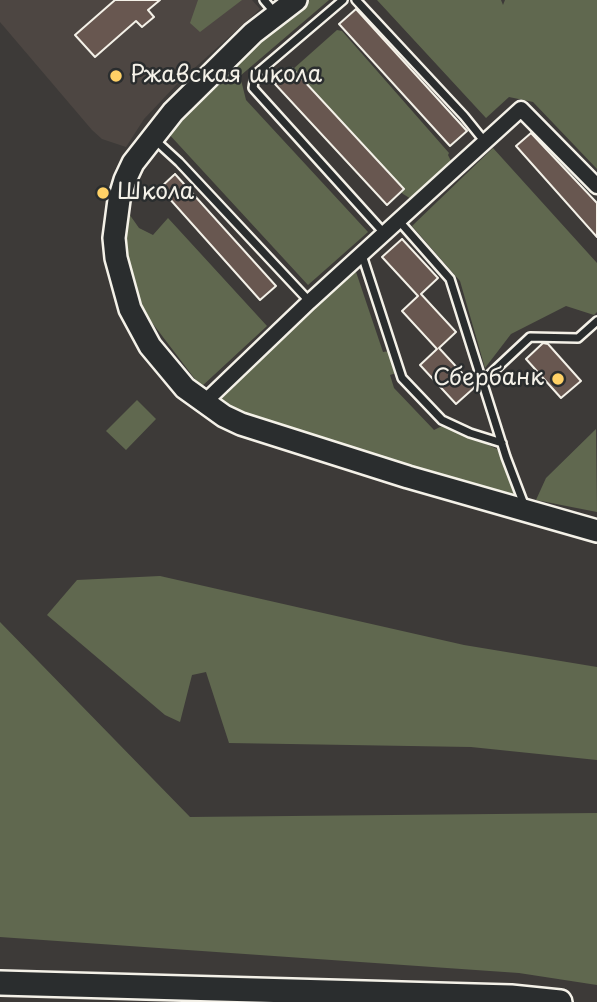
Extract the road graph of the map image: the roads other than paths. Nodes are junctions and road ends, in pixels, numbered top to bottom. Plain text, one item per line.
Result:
1 (296, 0) edge
2 (343, 0) edge
3 (356, 0) edge
4 (270, 7) edge
5 (152, 138) junction
6 (485, 142) junction
7 (597, 186) edge
8 (399, 221) junction
9 (385, 234) junction
10 (362, 255) junction
11 (309, 302) junction
12 (597, 321) edge
13 (482, 382) junction
14 (206, 404) junction
15 (502, 443) junction
16 (527, 511) junction
17 (597, 531) edge
18 (0, 983) edge
19 (560, 1002) edge

1 - 4 street
2 - 9 lane
3 - 6 lane
4 - 5 street
5 - 11 lane
5 - 14 street
6 - 7 street
6 - 8 street
8 - 9 street
8 - 13 lane
9 - 10 street
10 - 11 street
10 - 15 lane
11 - 14 street
12 - 13 lane
13 - 15 lane
14 - 16 street
15 - 16 lane
16 - 17 street
18 - 19 main road

